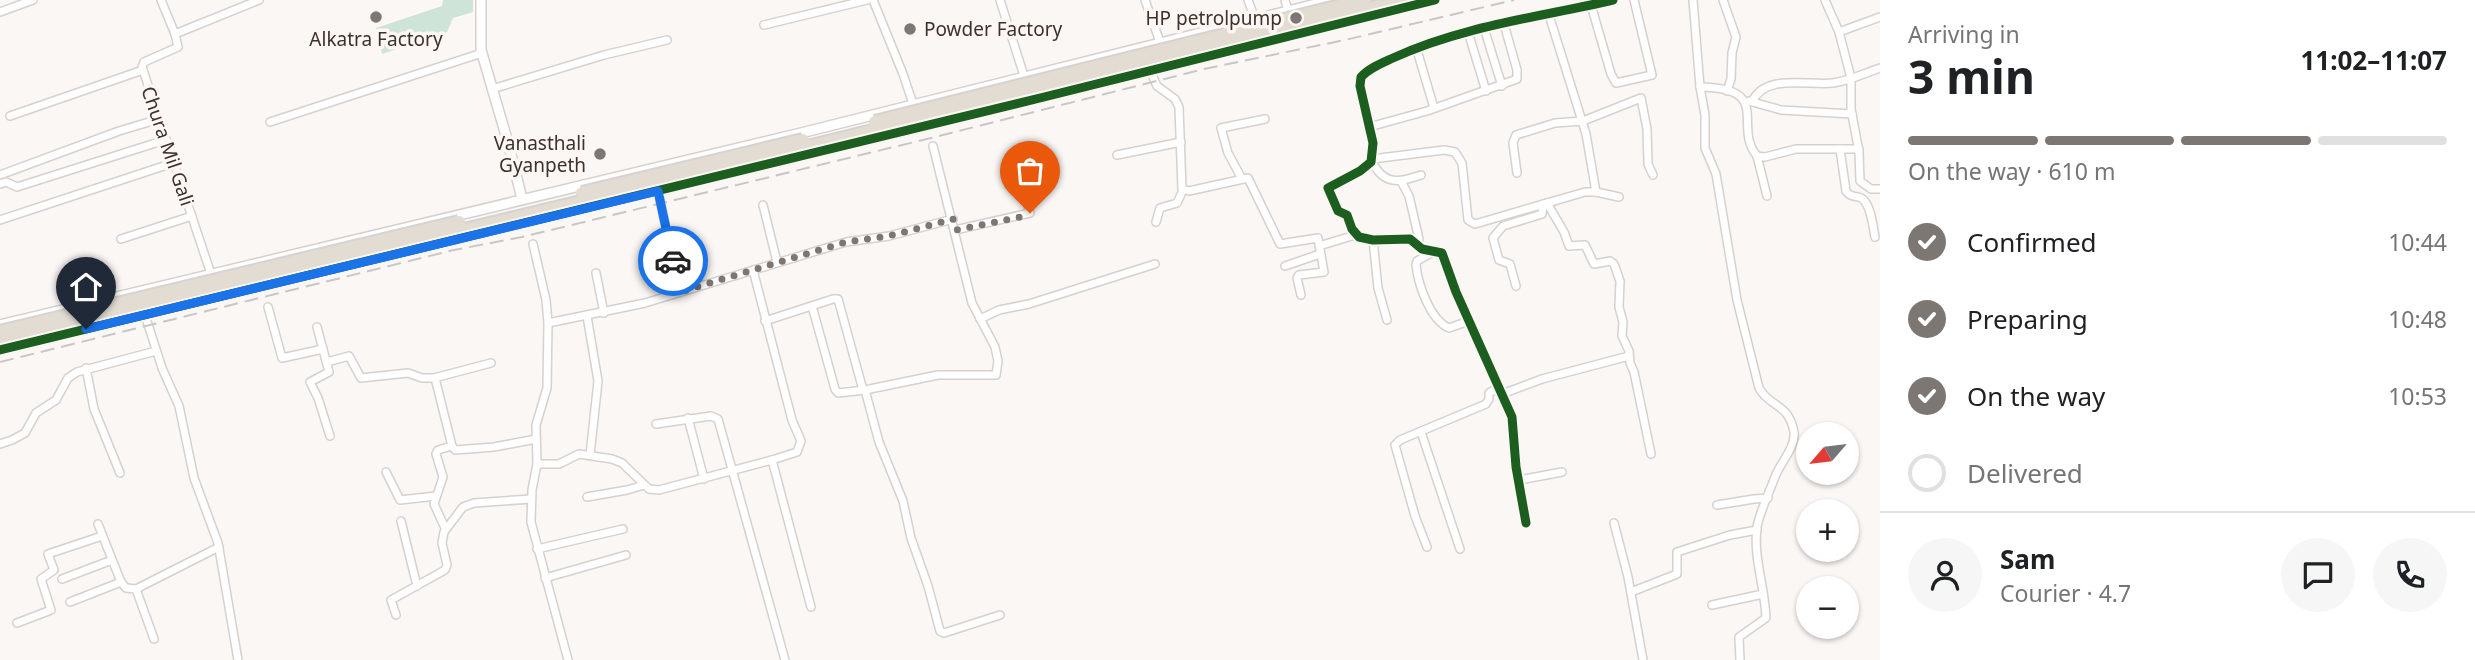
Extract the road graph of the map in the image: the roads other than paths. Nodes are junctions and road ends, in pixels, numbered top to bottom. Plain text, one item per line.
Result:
1 (33, 0) edge
2 (161, 0) edge
3 (259, 0) edge
4 (481, 0) edge
5 (867, 0) edge
6 (873, 0) edge
7 (1000, 0) edge
8 (1145, 0) edge
9 (1248, 0) edge
10 (1285, 0) edge
11 (1332, 0) edge
12 (1364, 0) edge
13 (1405, 0) edge
14 (1435, 0) edge
15 (1613, 0) edge
16 (1634, 0) edge
17 (1693, 0) edge
18 (1723, 0) edge
19 (1836, 0) edge
20 (1826, 3) edge
21 (1591, 5) junction
22 (1293, 10) junction
23 (0, 12) edge
24 (1549, 15) junction
25 (1880, 17) edge
26 (1255, 19) junction
27 (764, 24) dead end
28 (1504, 24) junction
29 (1484, 28) junction
30 (1304, 32) junction
31 (1468, 32) junction
32 (1839, 32) junction
33 (175, 34) junction
34 (667, 40) dead end
35 (1160, 42) junction
36 (1416, 47) junction
37 (482, 53) junction
38 (1880, 68) edge
39 (143, 70) junction
40 (1150, 70) junction
41 (1024, 76) junction
42 (1851, 78) junction
43 (1503, 86) junction
44 (1700, 87) junction
45 (492, 89) junction
46 (1727, 90) junction
47 (1486, 91) junction
48 (954, 93) junction
49 (1748, 102) junction
50 (913, 104) junction
51 (1434, 108) junction
52 (1852, 114) junction
53 (10, 116) dead end
54 (959, 118) junction
55 (159, 119) junction
56 (1265, 119) dead end
57 (1583, 121) junction
58 (270, 122) dead end
59 (1369, 127) junction
60 (165, 140) junction
61 (1181, 142) junction
62 (933, 146) dead end
63 (1840, 149) junction
64 (1859, 149) junction
65 (1116, 155) dead end
66 (1757, 156) junction
67 (1372, 161) junction
68 (173, 163) junction
69 (1018, 169) dead end
70 (1517, 173) dead end
71 (1421, 175) dead end
72 (1653, 175) dead end
73 (0, 176) edge
74 (1242, 178) junction
75 (1401, 181) junction
76 (0, 184) edge
77 (570, 188) junction
78 (1880, 188) edge
79 (1183, 190) junction
80 (658, 191) junction
81 (1596, 192) junction
82 (1767, 196) dead end
83 (1619, 197) dead end
84 (522, 199) junction
85 (1545, 204) junction
86 (763, 205) dead end
87 (576, 211) junction
88 (192, 216) junction
89 (953, 219) junction
90 (0, 220) edge
91 (1156, 222) dead end
92 (956, 230) junction
93 (1355, 235) junction
94 (1875, 237) dead end
95 (121, 239) dead end
96 (1419, 239) dead end
97 (1373, 240) junction
98 (533, 244) dead end
99 (1320, 250) junction
100 (1437, 251) junction
101 (777, 262) junction
102 (1155, 264) dead end
103 (1285, 266) dead end
104 (234, 268) junction
105 (753, 270) junction
106 (596, 273) dead end
107 (211, 274) junction
108 (1516, 286) dead end
109 (239, 292) junction
110 (680, 292) junction
111 (1301, 295) dead end
112 (812, 306) junction
113 (268, 307) dead end
114 (604, 313) junction
115 (145, 315) junction
116 (36, 316) junction
117 (587, 316) junction
118 (980, 319) junction
119 (1387, 320) dead end
120 (765, 321) junction
121 (1469, 321) junction
122 (548, 323) junction
123 (0, 325) edge
124 (317, 327) dead end
125 (0, 332) edge
126 (42, 340) junction
127 (0, 342) edge
128 (323, 349) junction
129 (0, 350) edge
130 (156, 351) junction
131 (1629, 356) junction
132 (327, 362) junction
133 (491, 363) dead end
134 (86, 368) junction
135 (434, 378) junction
136 (864, 390) junction
137 (1500, 391) junction
138 (688, 418) junction
139 (656, 424) dead end
140 (1421, 432) junction
141 (330, 436) dead end
142 (536, 439) junction
143 (0, 444) edge
144 (452, 446) junction
145 (1651, 454) dead end
146 (590, 455) junction
147 (772, 460) junction
148 (537, 464) junction
149 (732, 471) junction
150 (386, 472) dead end
151 (1562, 472) dead end
152 (120, 473) dead end
153 (705, 479) junction
154 (1519, 480) junction
155 (644, 485) junction
156 (436, 496) junction
157 (587, 496) dead end
158 (1768, 498) junction
159 (531, 499) junction
160 (1717, 505) dead end
161 (401, 521) dead end
162 (1526, 523) dead end
163 (1614, 523) dead end
164 (98, 524) dead end
165 (445, 528) junction
166 (623, 529) dead end
167 (1757, 530) junction
168 (102, 536) junction
169 (219, 547) junction
170 (1427, 547) dead end
171 (537, 549) junction
172 (1460, 549) dead end
173 (626, 555) dead end
174 (112, 560) junction
175 (545, 578) junction
176 (62, 579) dead end
177 (121, 582) junction
178 (417, 586) junction
179 (136, 589) junction
180 (1631, 592) junction
181 (1763, 594) junction
182 (70, 602) dead end
183 (1712, 605) dead end
184 (811, 607) dead end
185 (396, 615) dead end
186 (1000, 615) dead end
187 (17, 623) dead end
188 (154, 639) dead end
189 (238, 660) edge
190 (568, 660) edge
191 (785, 660) edge
192 (1643, 660) edge
193 (1740, 660) edge

1 - 23 street
2 - 33 street
3 - 33 street
4 - 37 street
5 - 27 street
6 - 50 street
7 - 41 street
8 - 35 street
9 - 26 street
10 - 22 street
11 - 22 street
12 - 125 highway, bridge
13 - 127 highway, bridge
14 - 30 street
15 - 21 street
16 - 21 street
17 - 44 street
18 - 46 street
19 - 20 street
20 - 32 street
21 - 24 street
22 - 26 street
22 - 30 street
24 - 28 street
24 - 57 street
25 - 32 street
26 - 35 street
28 - 29 street
28 - 43 street
29 - 31 street
29 - 43 street
30 - 40 street
31 - 36 street
31 - 47 street
32 - 42 street
33 - 39 street, Chura Mil Gali
34 - 45 street
35 - 41 street
36 - 51 street
36 - 59 street
37 - 45 street
37 - 58 street
38 - 42 street
39 - 53 street
39 - 55 street, Chura Mil Gali
40 - 54 street
40 - 61 street
41 - 48 street
42 - 49 street
42 - 52 street
43 - 47 street
44 - 46 street
44 - 158 street
45 - 84 street
46 - 49 street
47 - 51 street
48 - 50 street
48 - 54 street
49 - 52 street
49 - 66 street
50 - 77 street
51 - 59 street
52 - 64 street
54 - 80 street
55 - 60 street, Chura Mil Gali
55 - 73 street
56 - 74 street
57 - 70 street
57 - 72 street
57 - 81 street
59 - 67 street
60 - 68 street, Chura Mil Gali
60 - 76 street
61 - 65 street
61 - 79 street
62 - 89 street
63 - 64 street
63 - 66 street
63 - 94 street
64 - 78 street
66 - 82 street
67 - 75 street
67 - 85 street
67 - 93 street
68 - 88 street, Chura Mil Gali
68 - 90 street
69 - 92 street
71 - 75 street
74 - 79 street
74 - 99 street
75 - 96 street
77 - 84 street
77 - 87 street
79 - 91 street
80 - 87 street
80 - 110 street
81 - 83 street
81 - 85 street
84 - 104 street
85 - 108 street
85 - 131 street
86 - 101 street
87 - 109 street
88 - 95 street
88 - 107 street, Chura Mil Gali
89 - 92 street
89 - 101 street
92 - 118 street
93 - 97 street
93 - 99 street
97 - 100 street
97 - 119 street
98 - 122 street
99 - 103 street
99 - 111 street
100 - 121 street
100 - 121 street
101 - 105 street
102 - 118 street
104 - 107 street
104 - 109 street
105 - 110 street
105 - 120 street
106 - 114 street
107 - 116 street
109 - 115 street
110 - 114 street
112 - 120 street
112 - 136 street
112 - 136 street
113 - 128 street
114 - 117 street
115 - 126 street
115 - 130 street
116 - 123 street
116 - 126 street
117 - 122 street
117 - 146 street
118 - 136 street
120 - 147 street
121 - 137 street
122 - 142 street
124 - 128 street
126 - 129 street
128 - 132 street
130 - 134 street
130 - 169 street
131 - 137 street
131 - 145 street
132 - 135 street
132 - 141 street
133 - 135 street
134 - 143 street
134 - 152 street
135 - 144 street
136 - 186 street
137 - 140 street
137 - 154 street
138 - 139 street
138 - 149 street
138 - 153 street
140 - 170 street
140 - 172 street
142 - 144 street
142 - 148 street
144 - 156 street
146 - 148 street
146 - 155 street
147 - 149 street
147 - 184 street
148 - 159 street
149 - 153 street
149 - 191 street
150 - 156 street
151 - 154 street
153 - 155 street
154 - 162 street
155 - 157 street
156 - 165 street
158 - 160 street
158 - 167 street
159 - 165 street
159 - 171 street
161 - 178 street
163 - 180 street
164 - 168 street
165 - 178 street
166 - 171 street
167 - 180 street
167 - 181 street
168 - 174 street
168 - 187 street
169 - 179 street
169 - 189 street
171 - 175 street
173 - 175 street
174 - 176 street
174 - 177 street
175 - 190 street
177 - 179 street
177 - 182 street
178 - 185 street
179 - 188 street
180 - 192 street
181 - 183 street
181 - 193 street

